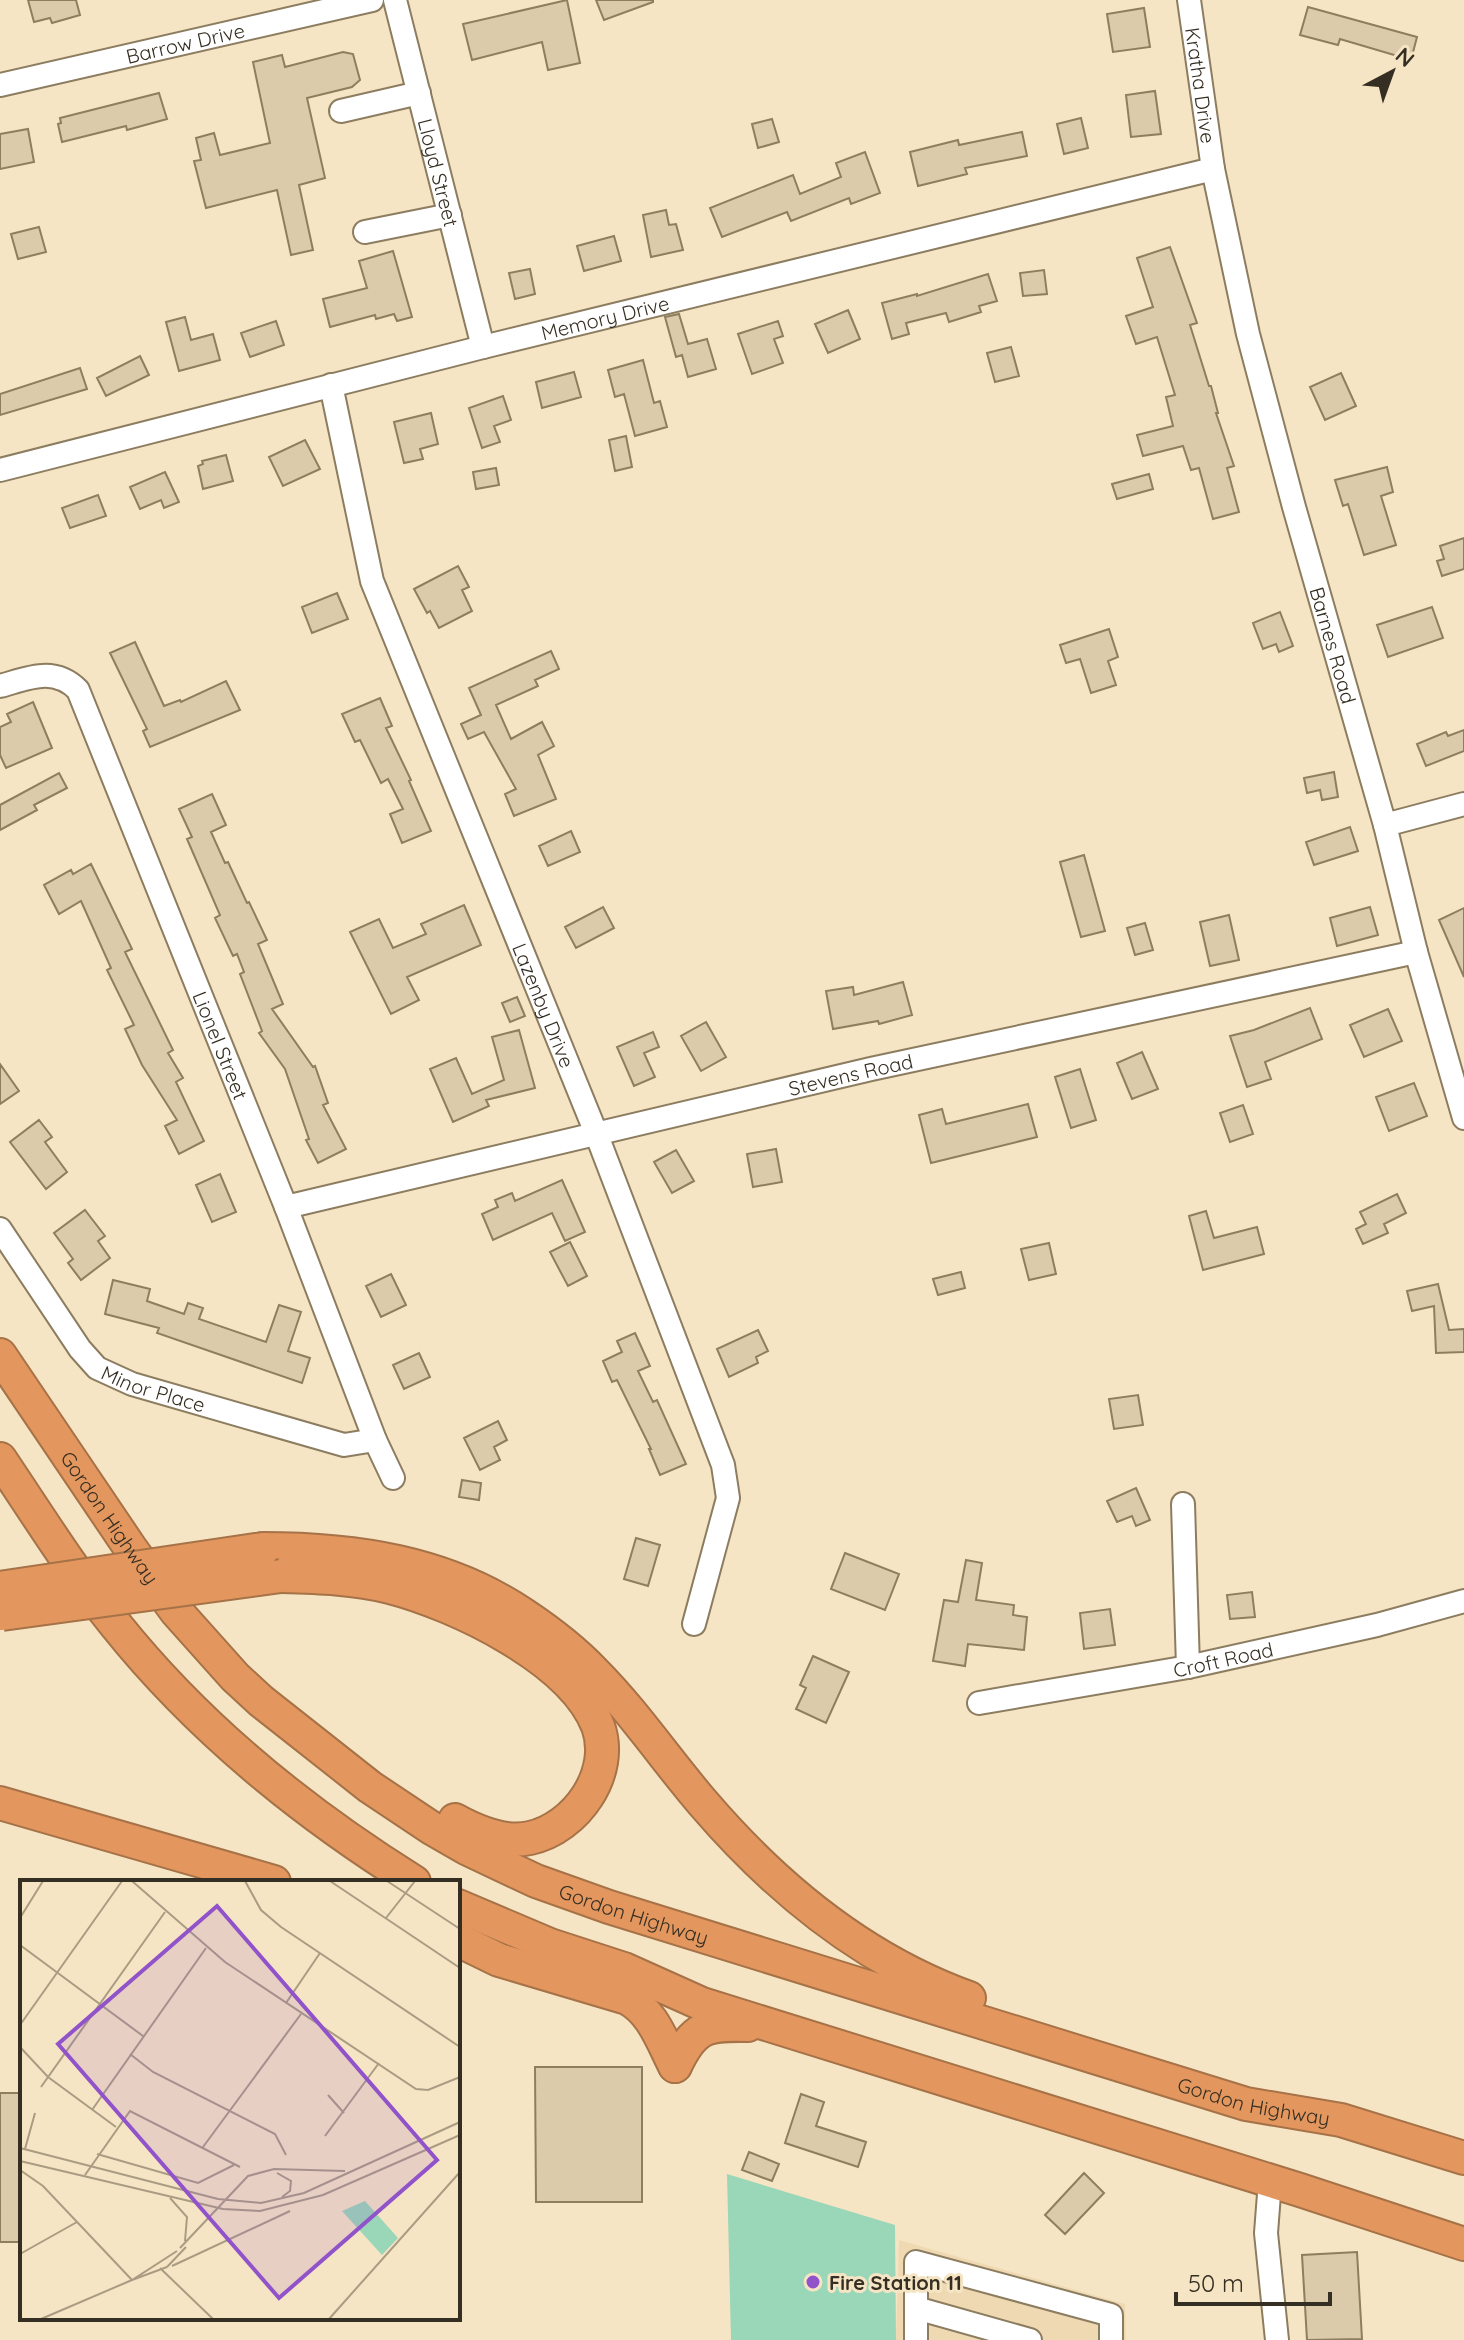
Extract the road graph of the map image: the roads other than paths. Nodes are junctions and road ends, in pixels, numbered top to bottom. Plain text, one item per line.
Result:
1 (372, 0) edge
2 (395, 0) edge
3 (1189, 0) edge
4 (0, 85) edge
5 (419, 93) junction
6 (341, 111) dead end
7 (1213, 169) junction
8 (450, 215) junction
9 (365, 232) dead end
10 (483, 347) junction
11 (331, 385) junction
12 (0, 470) edge
13 (0, 686) edge
14 (1464, 804) edge
15 (1385, 825) junction
16 (1416, 952) junction
17 (1464, 1118) edge
18 (596, 1133) junction
19 (286, 1207) junction
20 (0, 1229) edge
21 (0, 1355) edge
22 (375, 1440) junction
23 (0, 1459) edge
24 (393, 1478) dead end
25 (1183, 1504) dead end
26 (1464, 1601) edge
27 (1, 1606) edge
28 (694, 1624) dead end
29 (1188, 1667) junction
30 (261, 1701) junction
31 (979, 1703) dead end
32 (0, 1803) edge
33 (267, 1880) edge
34 (411, 1880) edge
35 (460, 1907) edge
36 (460, 1940) edge
37 (460, 1940) edge
38 (702, 2004) junction
39 (771, 2025) junction
40 (1341, 2120) junction
41 (1464, 2158) edge
42 (1270, 2181) junction
43 (1464, 2244) edge
44 (916, 2308) junction
45 (916, 2340) edge
46 (1030, 2340) edge
47 (1111, 2340) edge
48 (1277, 2340) edge

1 - 4 street, Barrow Drive
2 - 5 street, Lloyd Street
3 - 7 street, Kratha Drive
5 - 6 street
5 - 8 street, Lloyd Street
7 - 10 street, Memory Drive
7 - 15 street, Barnes Road
8 - 9 street
8 - 10 street, Lloyd Street
10 - 11 street, Memory Drive
11 - 12 street, Memory Drive
11 - 18 street, Lazenby Drive
13 - 19 street, Lionel Street
14 - 15 street
15 - 16 street, Barnes Road
16 - 17 street, Barnes Road
16 - 18 street, Stevens Road
18 - 19 street, Stevens Road
18 - 28 street, Lazenby Drive
19 - 22 street, Lionel Street
20 - 22 street, Minor Place
21 - 30 highway, Gordon Highway
22 - 24 street, Lionel Street
23 - 34 highway
25 - 29 street
26 - 29 street, Croft Road
27 - 30 highway, bridge
27 - 40 highway, bridge
29 - 31 street, Croft Road
30 - 40 highway, Gordon Highway
32 - 33 highway
35 - 38 highway
36 - 38 highway
37 - 39 highway
38 - 39 highway
39 - 42 highway
40 - 41 highway, Gordon Highway
42 - 43 highway
42 - 48 street
44 - 45 street
44 - 46 street
44 - 47 street

